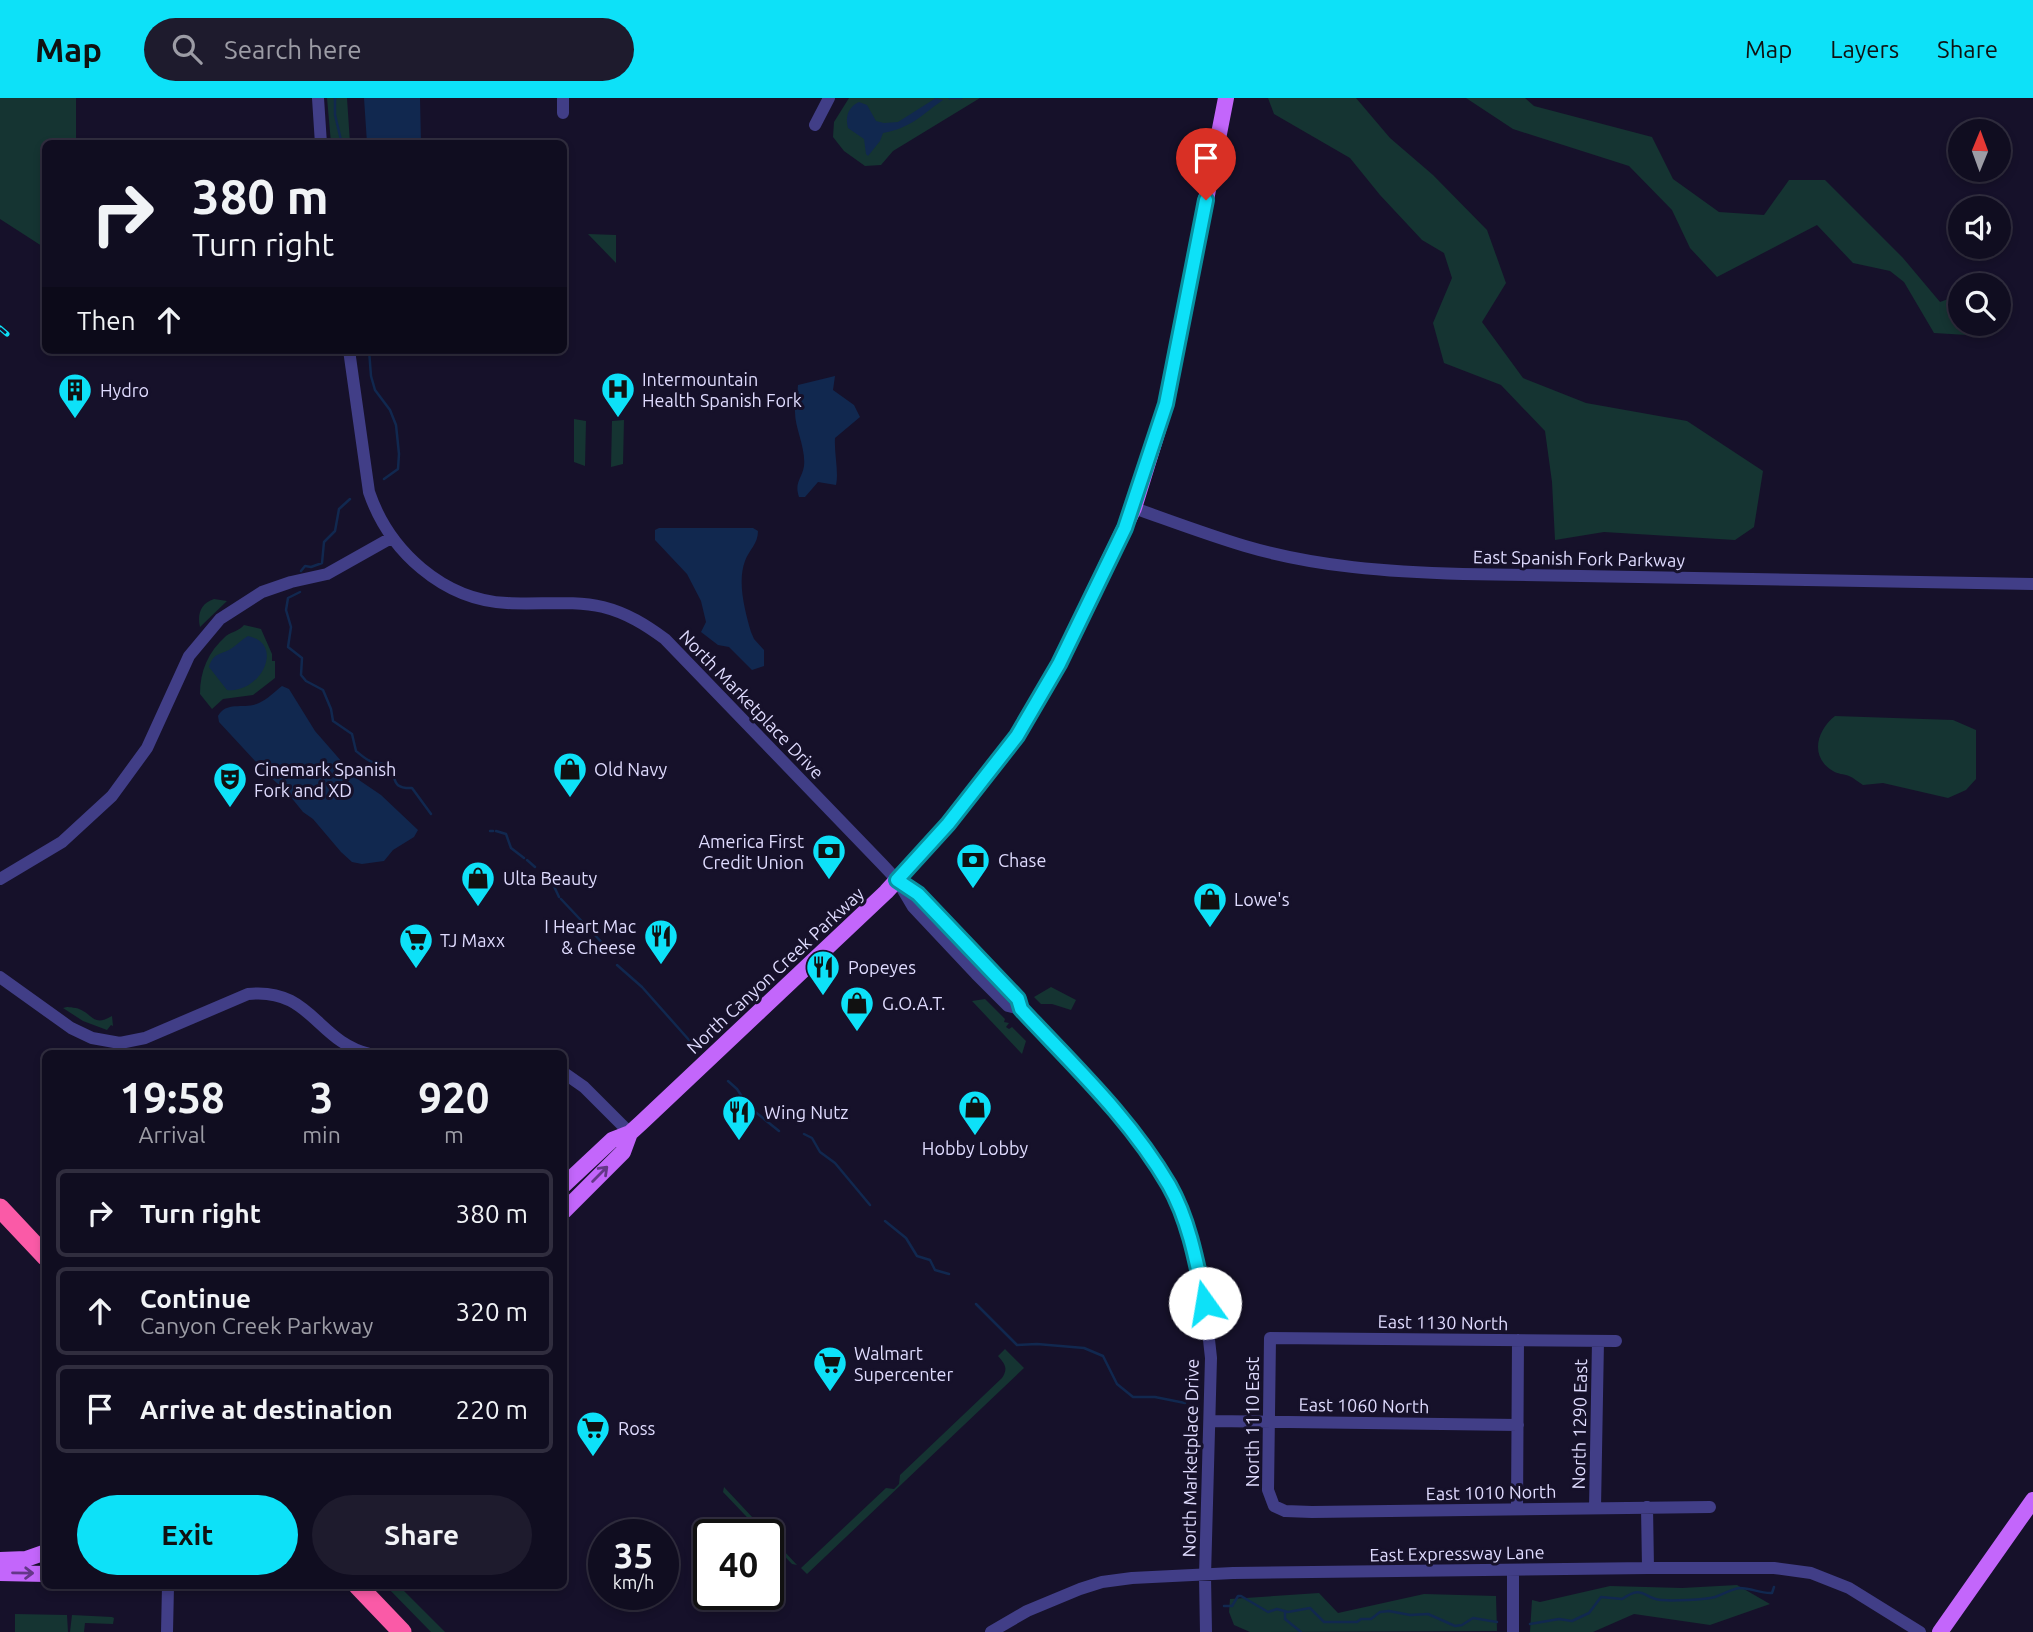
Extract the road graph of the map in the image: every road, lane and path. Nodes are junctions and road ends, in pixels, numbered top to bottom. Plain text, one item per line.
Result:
1 (318, 98) edge
2 (564, 98) edge
3 (829, 98) edge
4 (1226, 98) edge
5 (563, 113) dead end
6 (816, 125) dead end
7 (321, 140) edge
8 (350, 354) edge
9 (1134, 508) junction
10 (391, 538) junction
11 (2033, 584) edge
12 (0, 879) edge
13 (897, 880) junction
14 (0, 977) edge
15 (1021, 1009) junction
16 (120, 1048) edge
17 (359, 1050) edge
18 (567, 1075) edge
19 (630, 1133) junction
20 (567, 1182) edge
21 (0, 1208) edge
22 (567, 1208) edge
23 (42, 1253) edge
24 (1270, 1338) joint
25 (1518, 1340) junction
26 (1598, 1341) junction
27 (1616, 1341) dead end
28 (1211, 1421) junction
29 (1269, 1422) junction
30 (1518, 1425) junction
31 (2033, 1500) edge
32 (1274, 1506) joint
33 (1647, 1507) junction
34 (1710, 1507) dead end
35 (1595, 1508) junction
36 (1517, 1509) junction
37 (0, 1552) edge
38 (42, 1552) edge
39 (42, 1553) edge
40 (0, 1560) edge
41 (1648, 1568) junction
42 (1513, 1570) junction
43 (0, 1573) edge
44 (42, 1574) edge
45 (1205, 1576) junction
46 (168, 1589) edge
47 (361, 1589) edge
48 (167, 1632) edge
49 (402, 1632) edge
50 (991, 1632) edge
51 (1206, 1632) edge
52 (1513, 1632) edge
53 (1920, 1632) edge
54 (1940, 1632) edge

1 - 7 street
2 - 5 street
3 - 6 street
4 - 9 main road, North Canyon Creek Parkway
8 - 10 street, North Marketplace Drive
9 - 11 street, East Spanish Fork Parkway
9 - 13 main road, North Canyon Creek Parkway
10 - 12 street
10 - 13 street, North Marketplace Drive
13 - 15 street, North Marketplace Drive
13 - 15 street, North Marketplace Drive
13 - 19 main road, North Canyon Creek Parkway
14 - 16 street
15 - 28 street, North Marketplace Drive
16 - 17 street
18 - 19 street
19 - 20 main road, North Canyon Creek Parkway
22 -> 19 main road, North Canyon Creek Parkway
21 - 23 highway
24 - 25 street, East 1130 North
24 - 29 street, North 1110 East
25 - 26 street, East 1130 North
25 - 30 street
26 - 27 street, East 1130 North
26 - 35 street, North 1290 East
28 - 29 street, East 1060 North
28 - 45 street, North Marketplace Drive
29 - 30 street, East 1060 North
29 - 32 street, North 1110 East
30 - 36 street
31 - 54 main road
32 - 36 street, East 1010 North
33 - 34 street, East 1010 North
33 - 35 street, East 1010 North
33 - 41 street
35 - 36 street, East 1010 North
37 - 38 main road
39 - 40 main road
41 - 42 street, East Expressway Lane
41 - 53 street, East Expressway Lane
42 - 45 street, East Expressway Lane
42 - 52 street
43 -> 44 main road
45 - 50 street, East Expressway Lane
45 - 51 street, North Marketplace Drive
46 - 48 street
47 - 49 highway

